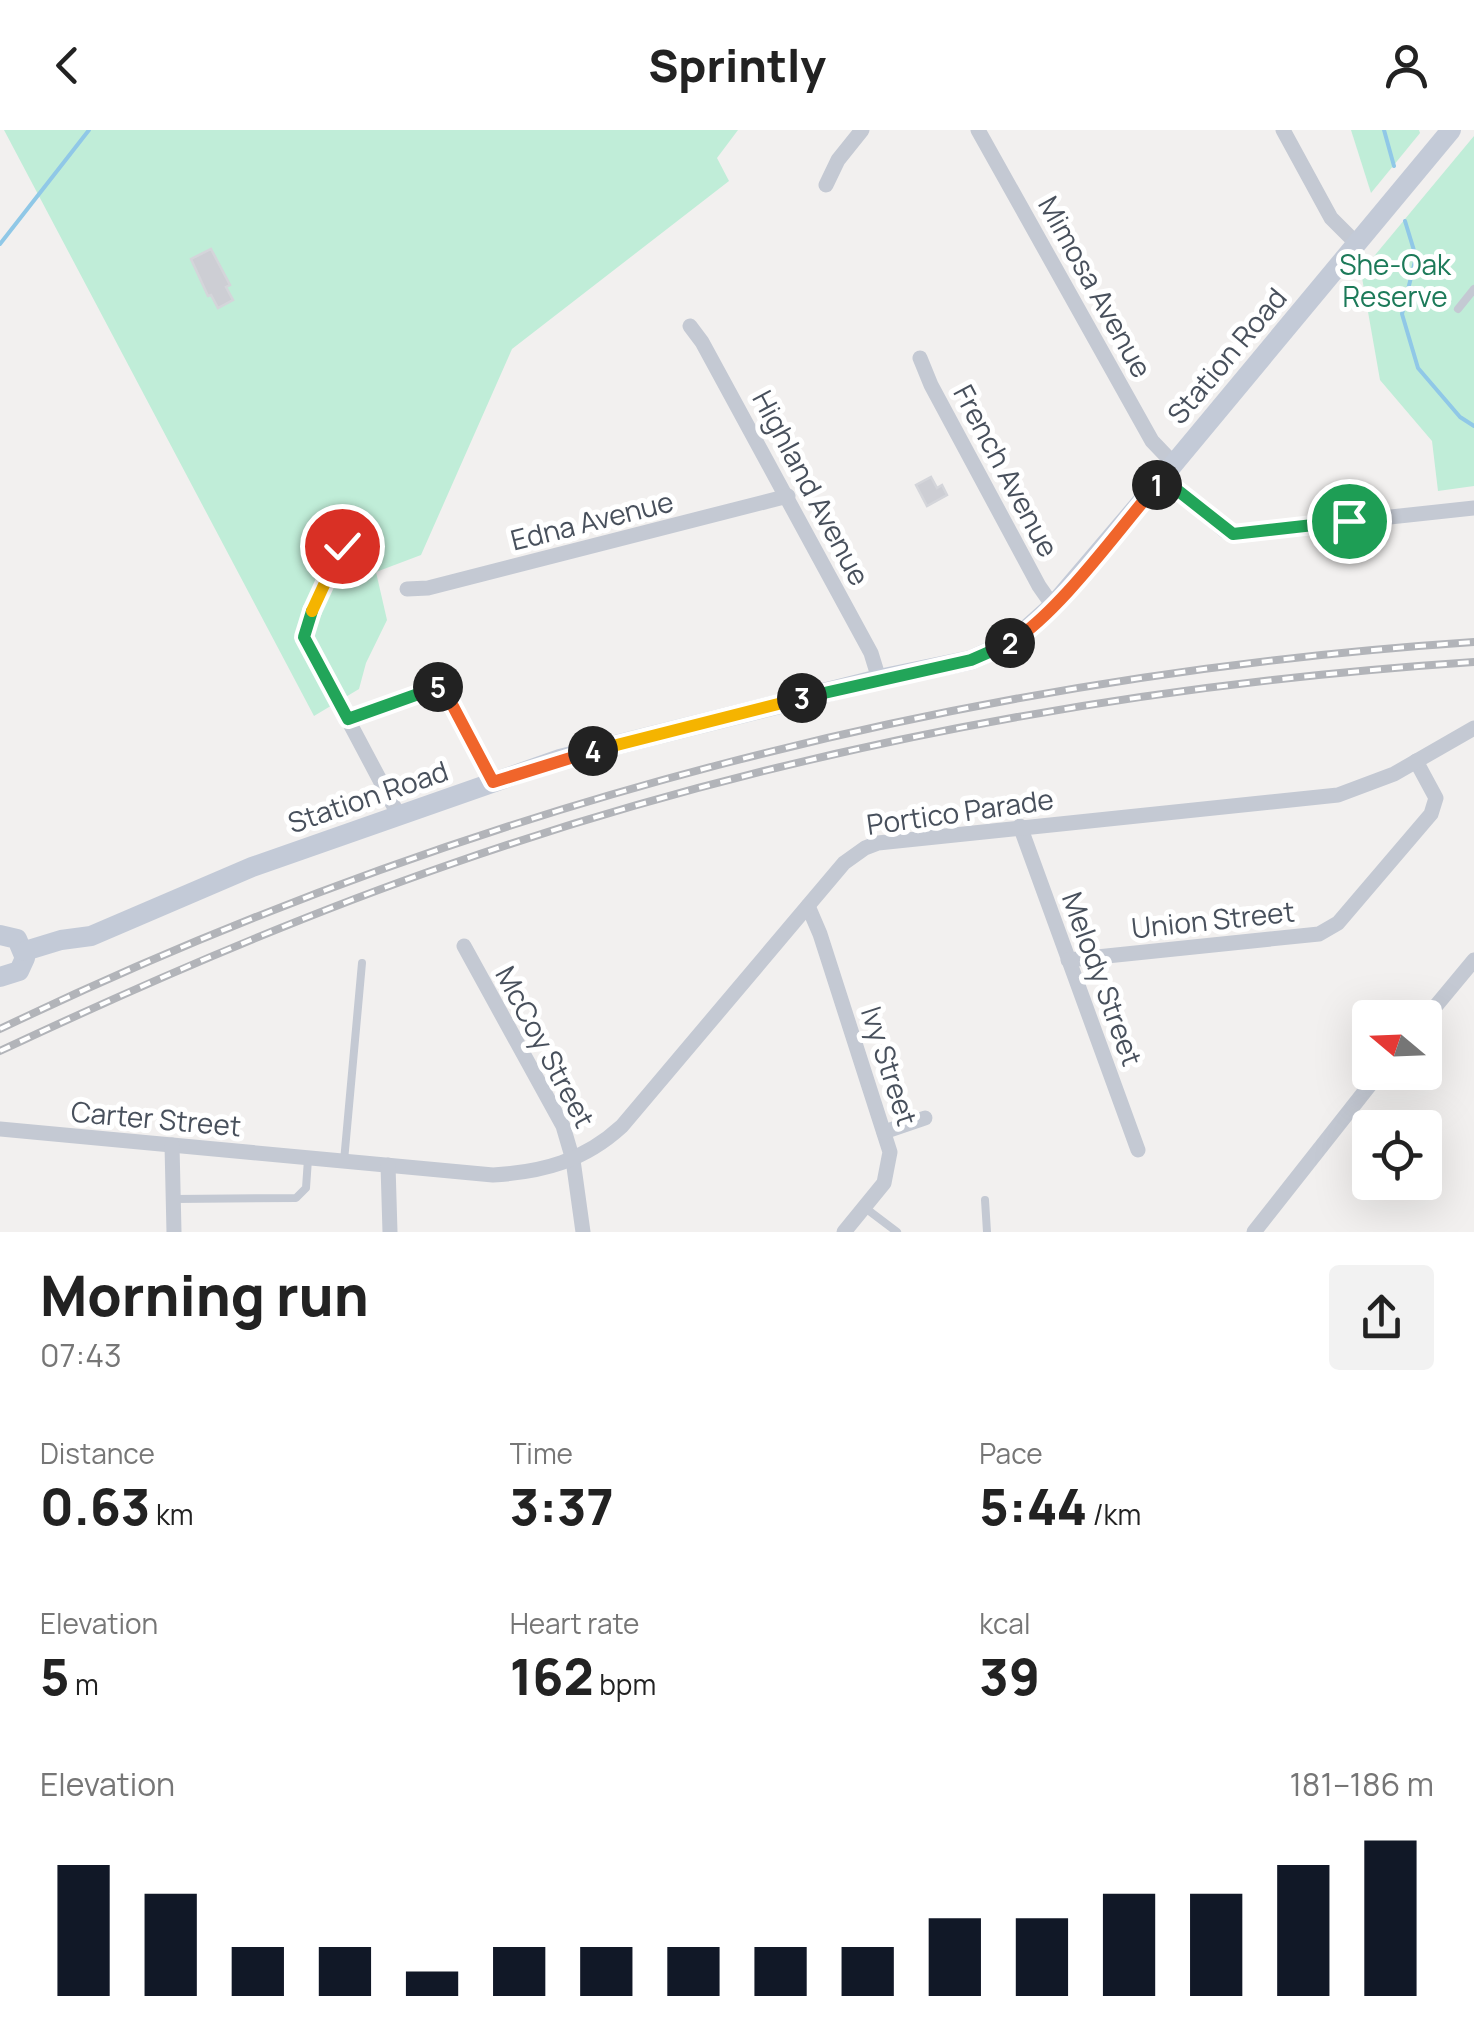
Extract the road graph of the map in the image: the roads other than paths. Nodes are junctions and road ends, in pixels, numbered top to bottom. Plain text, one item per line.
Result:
1 (862, 130) edge
2 (978, 130) edge
3 (1283, 130) edge
4 (1450, 130) edge
5 (826, 185) dead end
6 (1356, 243) junction
7 (1474, 289) edge
8 (1458, 310) dead end
9 (690, 326) dead end
10 (920, 358) dead end
11 (1168, 471) junction
12 (788, 496) junction
13 (1474, 508) edge
14 (350, 530) dead end
15 (407, 588) dead end
16 (1053, 606) junction
17 (879, 679) junction
18 (348, 719) junction
19 (1474, 728) edge
20 (1416, 762) junction
21 (493, 782) junction
22 (399, 816) junction
23 (1020, 826) junction
24 (808, 906) junction
25 (0, 934) edge
26 (464, 946) dead end
27 (25, 951) junction
28 (1068, 960) junction
29 (1474, 960) edge
30 (362, 963) dead end
31 (0, 977) edge
32 (1441, 1000) edge
33 (1366, 1090) edge
34 (925, 1118) dead end
35 (0, 1129) edge
36 (884, 1132) junction
37 (172, 1145) junction
38 (1138, 1150) dead end
39 (308, 1159) junction
40 (574, 1160) junction
41 (344, 1162) junction
42 (388, 1165) junction
43 (174, 1199) junction
44 (985, 1200) dead end
45 (864, 1207) junction
46 (174, 1232) edge
47 (390, 1232) edge
48 (583, 1232) edge
49 (844, 1232) edge
50 (897, 1232) edge
51 (986, 1232) edge
52 (1254, 1232) edge

1 - 5 street
2 - 11 street, Mimosa Avenue
3 - 6 street
4 - 6 main road, Station Road
6 - 11 main road, Station Road
7 - 8 lane
9 - 12 street, Highland Avenue
10 - 16 street, French Avenue
11 - 13 street, Mimosa Avenue
11 - 16 main road, Station Road
12 - 15 street, Edna Avenue
12 - 17 street, Highland Avenue
14 - 18 street
16 - 17 main road, Station Road
17 - 21 main road, Station Road
18 - 21 lane
18 - 22 street
19 - 20 street, Portico Parade
20 - 23 street, Portico Parade
20 - 28 street, Union Street
21 - 22 main road, Station Road
22 - 27 main road, Station Road
23 - 24 street, Portico Parade
23 - 28 street, Melody Street
24 - 36 street, Ivy Street
24 - 40 street, Portico Parade
25 - 27 main road
26 - 40 street, McCoy Street
27 - 31 main road
28 - 38 street, Melody Street
29 - 32 street
30 - 41 lane
33 - 52 street
34 - 36 street
35 - 37 street, Carter Street
36 - 45 street, Ivy Street
37 - 39 street, Carter Street
37 - 43 street
39 - 41 street, Carter Street
39 - 43 lane
40 - 42 street, Carter Street
40 - 48 street, McCoy Street
41 - 42 street, Carter Street
42 - 47 street
43 - 46 street
44 - 51 lane
45 - 49 street, Ivy Street
45 - 50 lane

